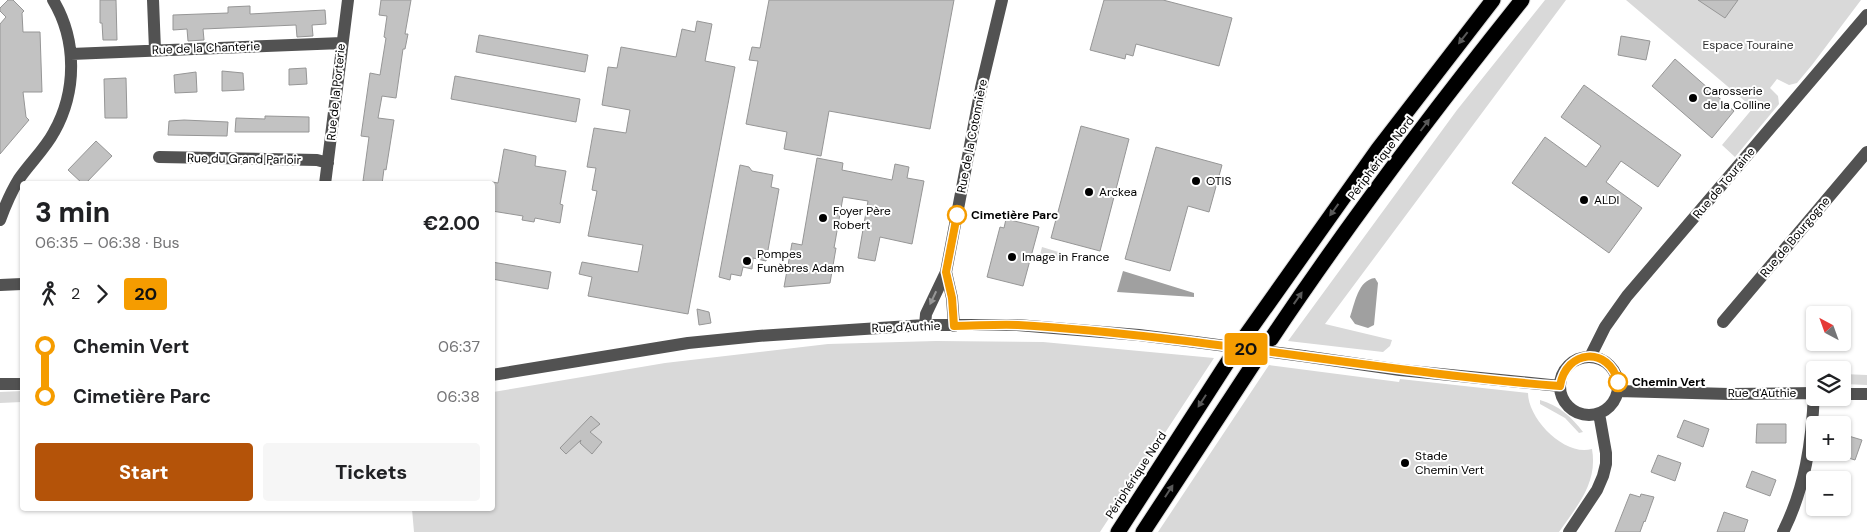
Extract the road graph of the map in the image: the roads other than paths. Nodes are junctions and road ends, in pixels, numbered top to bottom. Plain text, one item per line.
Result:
1 (52, 0) edge
2 (153, 0) edge
3 (348, 0) edge
4 (1002, 0) edge
5 (1493, 0) edge
6 (1522, 0) edge
7 (1867, 15) edge
8 (342, 43) junction
9 (155, 50) junction
10 (71, 54) junction
11 (1867, 152) edge
12 (159, 157) dead end
13 (328, 163) junction
14 (325, 181) edge
15 (2, 208) edge
16 (0, 220) edge
17 (946, 272) junction
18 (0, 284) edge
19 (20, 284) edge
20 (1722, 322) dead end
21 (925, 325) junction
22 (954, 326) junction
23 (1246, 336) dead end
24 (1271, 339) dead end
25 (1590, 356) junction
26 (1229, 360) dead end
27 (1254, 363) dead end
28 (495, 375) edge
29 (0, 384) edge
30 (20, 384) edge
31 (1560, 386) junction
32 (1618, 391) junction
33 (1806, 393) edge
34 (1851, 394) edge
35 (1867, 394) edge
36 (1813, 406) edge
37 (1596, 414) junction
38 (1118, 532) edge
39 (1143, 532) edge
40 (1569, 532) edge
41 (1783, 532) edge

1 - 10 street
2 - 9 street
3 - 8 street, Rue de la Porterie
4 - 17 street, Rue de la Cotonnière
5 -> 23 highway, Périphérique Nord
24 -> 6 highway, Périphérique Nord
7 - 25 street, Rue de Touraine
8 - 9 street, Rue de la Chanterie
8 - 13 street, Rue de la Porterie
9 - 10 street, Rue de la Chanterie
10 - 15 street
11 - 20 street, Rue de Bourgogne
12 - 13 street, Rue du Grand Parloir
13 - 14 street, Rue de la Porterie
15 - 16 street
17 -> 21 street, Rue de la Cotonnière
17 - 22 street, Rue de la Cotonnière
18 - 19 street
21 - 22 street, Rue d'Authie
21 - 28 street, Rue d'Authie
22 - 31 street, Rue d'Authie, bridge
25 - 31 street
25 - 32 street
26 -> 38 highway, Périphérique Nord
39 -> 27 highway
29 - 30 street
31 - 37 street
32 - 33 street, Rue d'Authie
32 - 37 street
34 - 35 street
36 - 41 street
37 - 40 street

